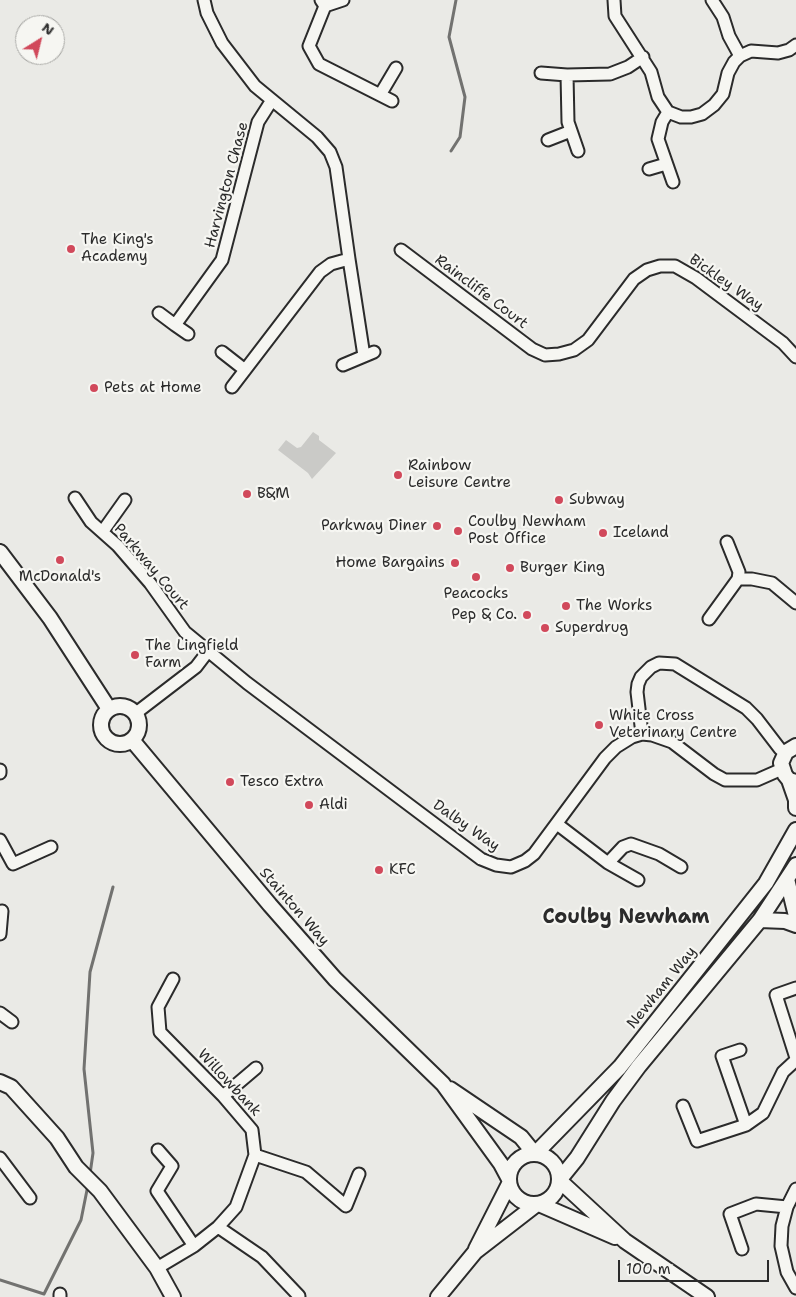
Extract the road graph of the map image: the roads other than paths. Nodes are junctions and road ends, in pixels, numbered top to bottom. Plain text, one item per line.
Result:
1 (204, 0) edge
2 (344, 0) edge
3 (614, 0) edge
4 (712, 0) edge
5 (323, 3) edge
6 (796, 45) edge
7 (740, 56) junction
8 (643, 57) junction
9 (396, 68) dead end
10 (541, 73) dead end
11 (567, 74) junction
12 (380, 95) junction
13 (272, 100) junction
14 (392, 101) dead end
15 (668, 112) junction
16 (571, 131) junction
17 (548, 140) dead end
18 (578, 151) dead end
19 (666, 164) junction
20 (649, 169) dead end
21 (673, 182) dead end
22 (401, 250) dead end
23 (349, 259) junction
24 (158, 313) dead end
25 (174, 324) junction
26 (188, 334) dead end
27 (222, 352) dead end
28 (545, 355) joint
29 (796, 356) edge
30 (344, 364) dead end
31 (245, 370) junction
32 (232, 387) dead end
33 (75, 498) dead end
34 (125, 500) dead end
35 (103, 531) junction
36 (727, 542) dead end
37 (0, 552) edge
38 (738, 579) junction
39 (796, 603) edge
40 (709, 618) dead end
41 (209, 650) junction
42 (109, 709) junction
43 (136, 713) junction
44 (642, 734) junction
45 (132, 740) junction
46 (796, 746) edge
47 (780, 749) dead end
48 (789, 777) edge
49 (796, 808) edge
50 (557, 824) junction
51 (796, 830) edge
52 (0, 840) edge
53 (51, 847) dead end
54 (608, 863) junction
55 (796, 864) edge
56 (681, 866) dead end
57 (638, 880) dead end
58 (787, 880) junction
59 (2, 911) dead end
60 (796, 916) edge
61 (760, 920) junction
62 (796, 925) edge
63 (0, 934) edge
64 (173, 979) dead end
65 (796, 988) edge
66 (0, 1013) edge
67 (12, 1022) dead end
68 (740, 1050) dead end
69 (796, 1059) edge
70 (256, 1068) dead end
71 (0, 1082) edge
72 (443, 1084) junction
73 (223, 1096) junction
74 (683, 1106) dead end
75 (746, 1125) junction
76 (158, 1150) dead end
77 (535, 1153) junction
78 (255, 1155) junction
79 (0, 1158) edge
80 (359, 1174) dead end
81 (560, 1180) junction
82 (509, 1182) junction
83 (796, 1189) edge
84 (30, 1198) dead end
85 (538, 1204) junction
86 (787, 1207) junction
87 (218, 1227) junction
88 (625, 1241) junction
89 (194, 1246) junction
90 (742, 1249) dead end
91 (475, 1252) junction
92 (158, 1268) junction
93 (796, 1288) edge
94 (173, 1297) edge
95 (298, 1297) edge
96 (438, 1297) edge
97 (707, 1297) edge

1 - 13 street
2 - 5 street
3 - 8 street
4 - 7 street
5 - 12 street
6 - 7 street
7 - 15 street
8 - 11 street
8 - 15 street
9 - 12 street
10 - 11 street
11 - 16 street
12 - 14 street
13 - 23 street
13 - 25 street, Harvington Chase
15 - 19 street
16 - 17 street
16 - 18 street
19 - 20 street
19 - 21 street
22 - 28 street, Raincliffe Court
23 - 30 street
23 - 31 street
24 - 25 street
25 - 26 street
27 - 31 street
28 - 29 street, Bickley Way
31 - 32 street
33 - 35 street, Parkway Court
34 - 35 street
35 - 41 street, Parkway Court
36 - 38 street
37 - 42 street
38 - 39 street
38 - 40 street
41 - 43 street
41 - 50 street, Dalby Way
42 - 43 street
42 - 45 street
43 - 45 street
44 - 47 street
44 - 48 street
44 - 50 street, Dalby Way
45 - 72 street, Stainton Way
46 - 48 street
48 - 49 street
50 - 54 street
51 - 77 street, Newham Way
52 - 53 street
54 - 56 street
54 - 57 street
55 - 58 street
58 - 60 street
58 - 61 street
59 - 63 street
61 - 62 street
61 - 81 street
64 - 73 street, Willowbank
65 - 69 street
66 - 67 street
68 - 75 street
69 - 75 street
70 - 73 street
71 - 92 street
72 - 77 street, Stainton Way
72 - 82 street, Stainton Way
73 - 78 street, Willowbank
74 - 75 street
76 - 89 street
77 - 81 street
77 - 82 street
78 - 80 street
78 - 87 street, Willowbank
79 - 84 street
81 - 85 street
81 - 88 street
82 - 85 street
82 - 91 street
83 - 86 street
85 - 88 street
85 - 91 street
86 - 90 street
86 - 93 street
87 - 89 street, Willowbank
87 - 95 street
88 - 97 street
89 - 92 street, Willowbank
91 - 96 street
92 - 94 street

